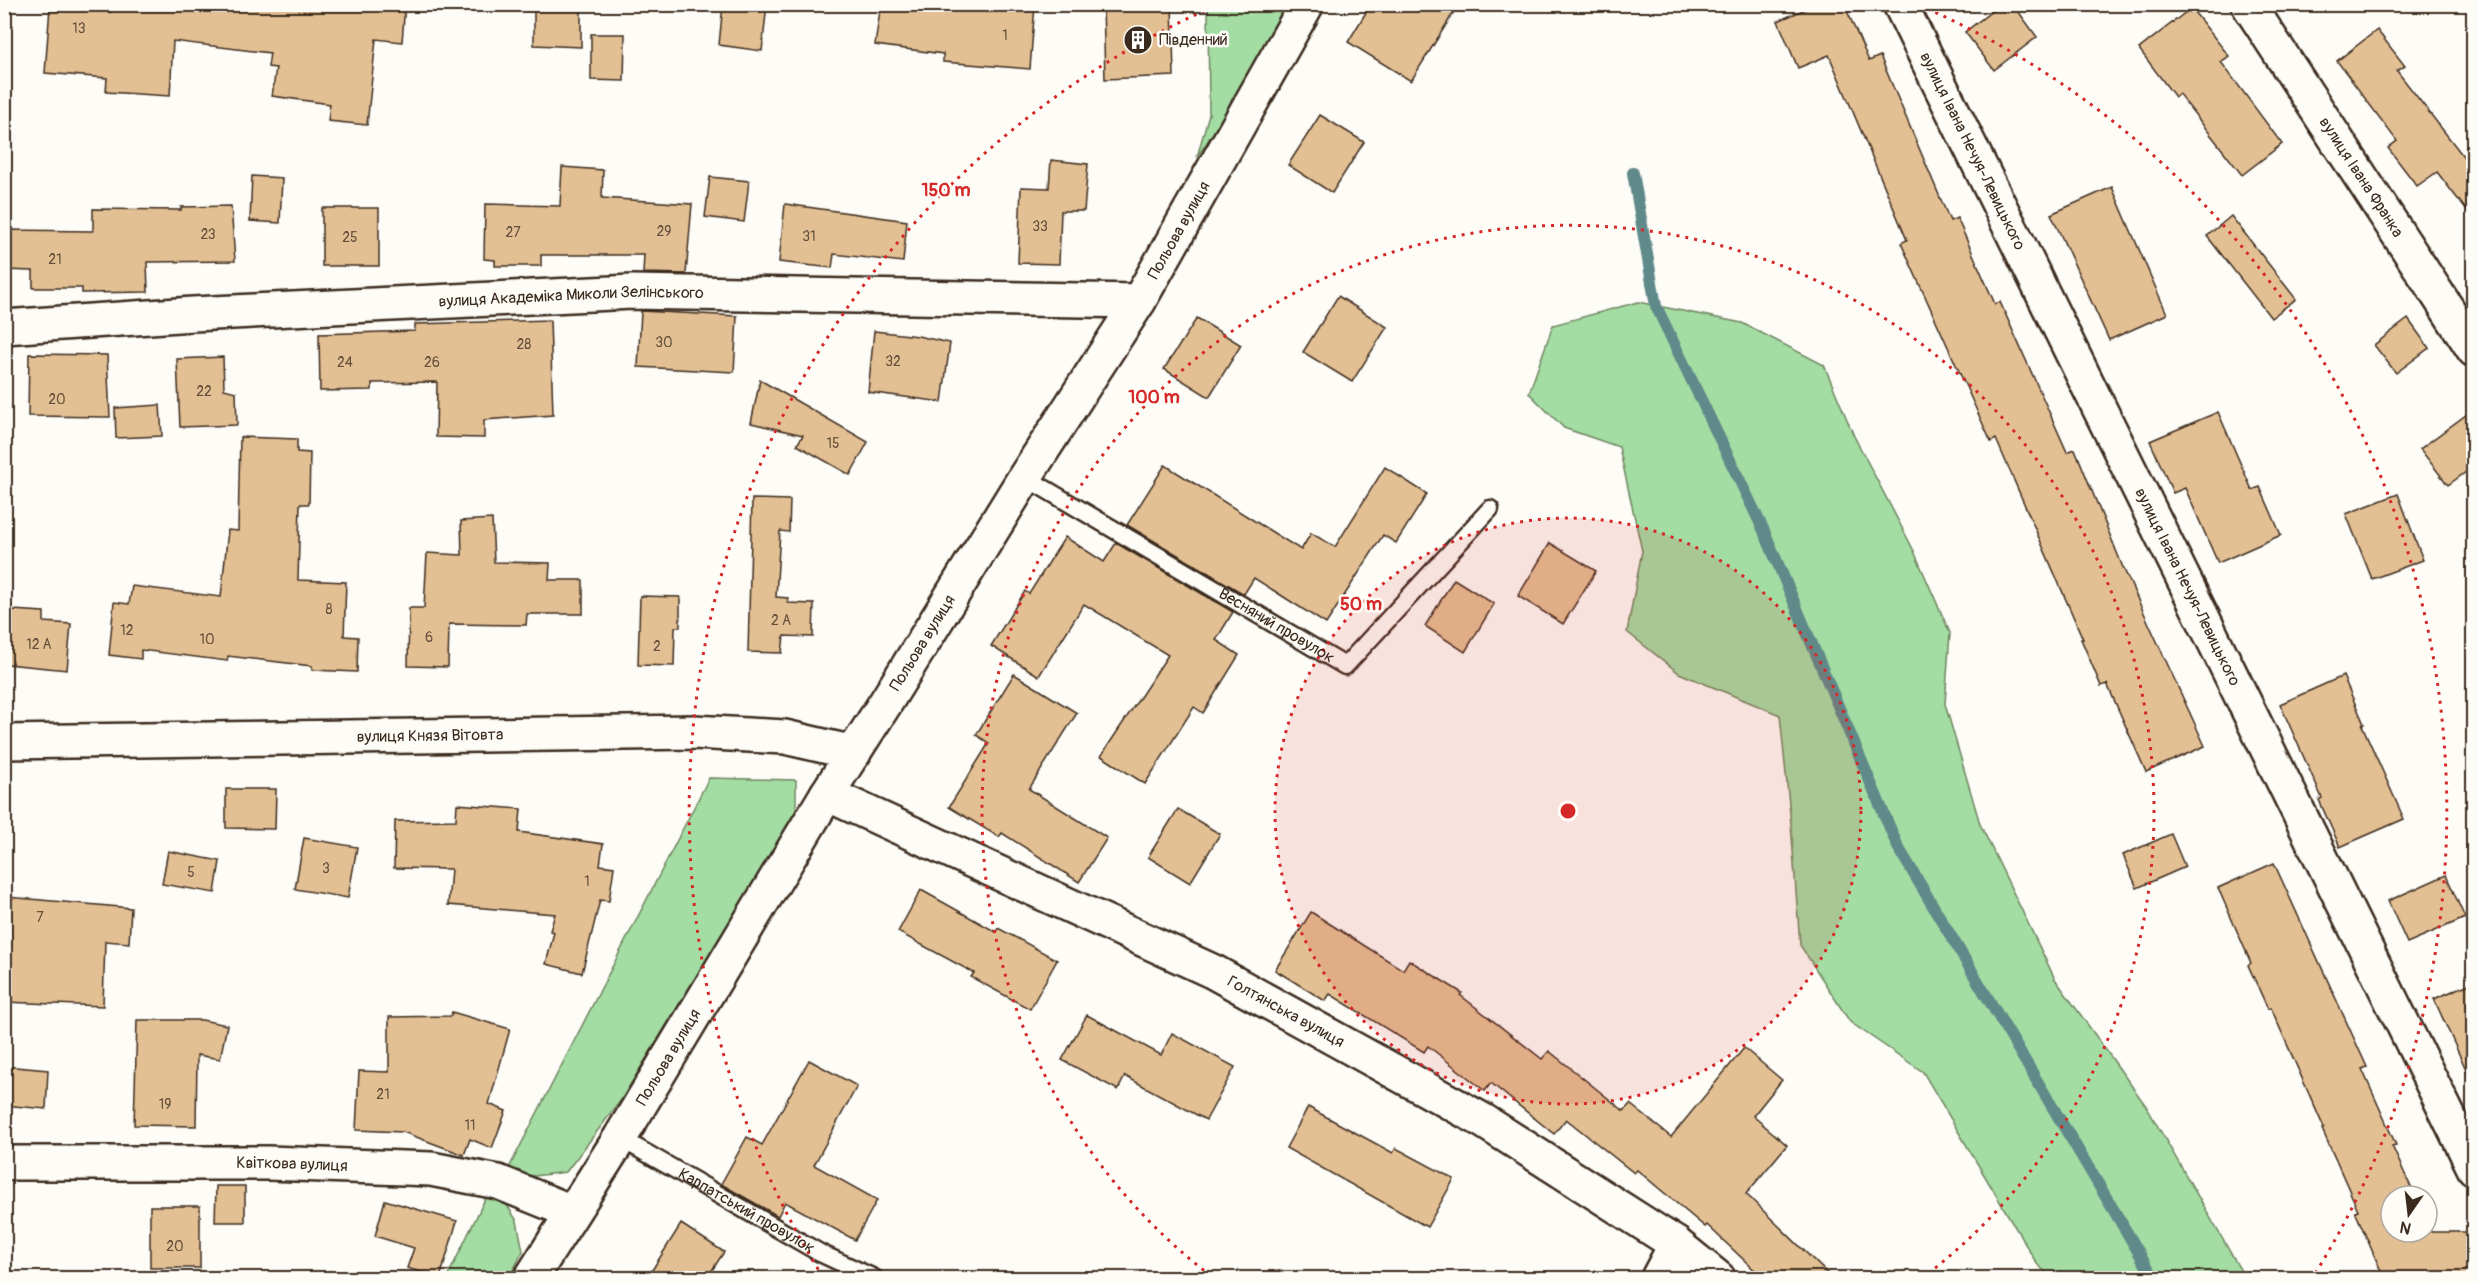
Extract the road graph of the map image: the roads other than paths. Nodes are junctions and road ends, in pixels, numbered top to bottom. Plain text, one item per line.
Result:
1 (1307, 4) edge
2 (1900, 4) edge
3 (2248, 4) edge
4 (1139, 301) junction
5 (4, 327) edge
6 (2474, 350) edge
7 (1025, 477) junction
8 (1490, 509) dead end
9 (4, 742) edge
10 (854, 753) junction
11 (827, 794) junction
12 (620, 1138) junction
13 (4, 1163) edge
14 (2474, 1168) edge
15 (572, 1212) junction
16 (1677, 1244) junction
17 (531, 1278) edge
18 (874, 1278) edge
19 (1658, 1278) edge
20 (1718, 1278) edge

1 - 4 street, Польова вулиця
2 - 14 street, вулиця Івана Нечуя-Левицького
3 - 6 street, вулиця Івана Франка
4 - 5 street, вулиця Академіка Миколи Зелінського
4 - 7 street, Польова вулиця
7 - 8 lane, Весняний провулок
7 - 10 street, Польова вулиця
9 - 10 street, вулиця Князя Вітовта
10 - 11 street, Польова вулиця
11 - 12 street, Польова вулиця
11 - 16 street, Голтянська вулиця
12 - 15 street, Польова вулиця
12 - 18 lane, Карпатський провулок
13 - 15 street, Квіткова вулиця
15 - 17 street, Польова вулиця
16 - 19 street
16 - 20 street, Голтянська вулиця

